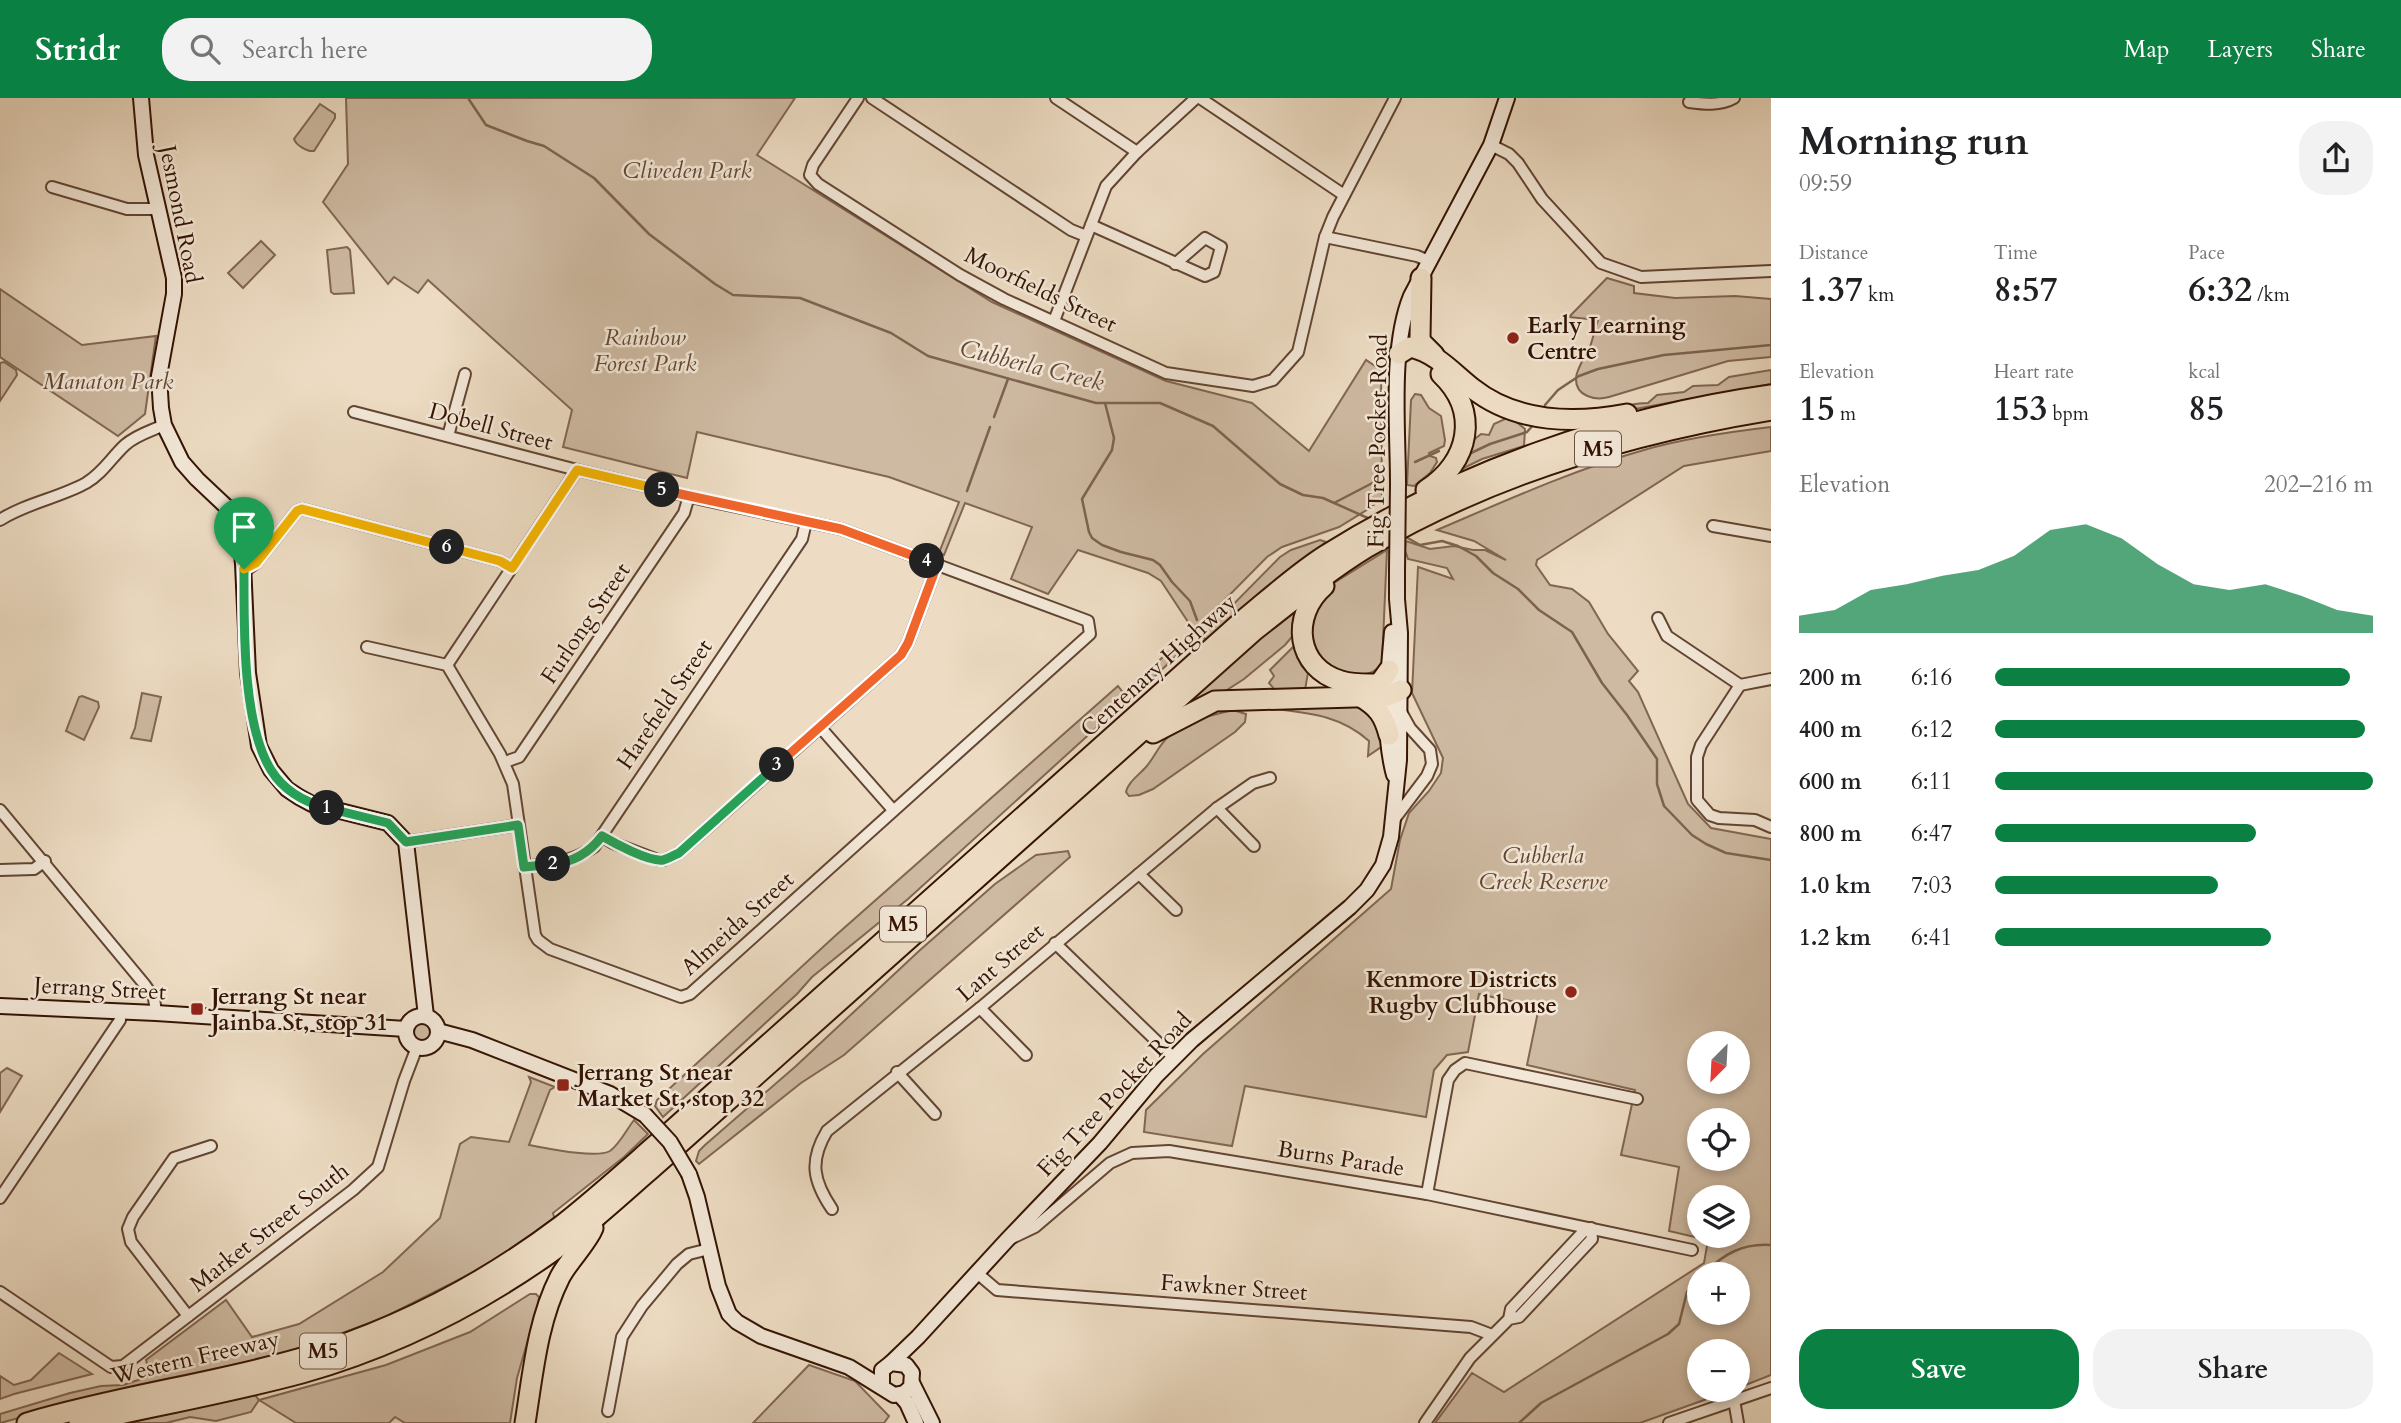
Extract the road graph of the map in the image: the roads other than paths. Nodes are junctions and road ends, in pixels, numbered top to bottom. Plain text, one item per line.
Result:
1 (141, 98) edge
2 (858, 98) edge
3 (872, 98) edge
4 (1056, 98) edge
5 (1198, 98) edge
6 (1395, 98) edge
7 (1507, 98) edge
8 (1734, 98) edge
9 (1689, 102) dead end
10 (1491, 145) junction
11 (1137, 152) junction
12 (52, 187) dead end
13 (1345, 195) junction
14 (158, 209) junction
15 (1088, 231) junction
16 (1325, 237) junction
17 (1175, 264) dead end
18 (1425, 270) junction
19 (1771, 271) edge
20 (1054, 321) junction
21 (1399, 354) junction
22 (1443, 364) junction
23 (464, 374) dead end
24 (1771, 395) edge
25 (1771, 410) edge
26 (354, 412) dead end
27 (1670, 414) junction
28 (164, 425) junction
29 (448, 436) junction
30 (577, 470) junction
31 (689, 496) junction
32 (1414, 504) junction
33 (0, 520) edge
34 (806, 522) junction
35 (1394, 525) junction
36 (1713, 526) dead end
37 (1373, 536) junction
38 (1771, 536) edge
39 (937, 565) junction
40 (512, 568) junction
41 (244, 569) junction
42 (1329, 572) junction
43 (1397, 599) junction
44 (1658, 618) dead end
45 (1090, 634) joint
46 (367, 648) dead end
47 (447, 665) junction
48 (1771, 679) edge
49 (1740, 685) junction
50 (1391, 689) junction
51 (1361, 697) junction
52 (820, 727) junction
53 (1389, 735) junction
54 (505, 762) junction
55 (1270, 778) dead end
56 (1395, 781) junction
57 (1420, 785) junction
58 (1079, 787) junction
59 (1217, 808) junction
60 (0, 810) edge
61 (893, 810) junction
62 (1392, 822) junction
63 (518, 825) junction
64 (1771, 827) edge
65 (602, 836) junction
66 (406, 842) junction
67 (1254, 846) dead end
68 (45, 861) junction
69 (524, 867) junction
70 (0, 870) edge
71 (1139, 874) junction
72 (1176, 910) dead end
73 (1055, 943) junction
74 (0, 1006) edge
75 (980, 1008) junction
76 (121, 1011) junction
77 (156, 1013) junction
78 (426, 1016) junction
79 (407, 1029) junction
80 (438, 1031) junction
81 (417, 1047) junction
82 (1026, 1055) dead end
83 (1174, 1059) junction
84 (897, 1072) junction
85 (1637, 1099) dead end
86 (935, 1114) dead end
87 (669, 1143) junction
88 (211, 1146) dead end
89 (1427, 1194) junction
90 (0, 1198) edge
91 (593, 1209) junction
92 (832, 1209) dead end
93 (1591, 1227) junction
94 (1007, 1240) junction
95 (709, 1249) junction
96 (1692, 1250) dead end
97 (977, 1273) junction
98 (0, 1292) edge
99 (188, 1315) junction
100 (1492, 1335) junction
101 (918, 1337) junction
102 (888, 1365) junction
103 (849, 1367) junction
104 (912, 1378) junction
105 (882, 1386) junction
106 (1771, 1388) edge
107 (900, 1395) junction
108 (1750, 1395) edge
109 (1728, 1402) edge
110 (1734, 1402) edge
111 (608, 1411) dead end
112 (27, 1423) edge
113 (79, 1423) edge
114 (525, 1423) edge
115 (916, 1423) edge
116 (932, 1423) edge
117 (1425, 1423) edge
118 (1669, 1423) edge
119 (1738, 1423) edge

1 - 14 street, Jesmond Road
2 - 20 street, Moorfields Street
3 - 15 street
4 - 11 street
5 - 11 street
5 - 13 street
6 - 13 street
7 - 10 street, Fig Tree Pocket Road
8 - 9 street
10 - 18 street, Fig Tree Pocket Road
10 - 19 street
11 - 15 street
12 - 14 street
13 - 16 street
14 - 28 street, Jesmond Road
15 - 17 street
15 - 20 street
16 - 18 street
16 - 20 street, Moorfields Street
18 - 21 street, Fig Tree Pocket Road
18 - 22 highway
21 - 22 highway
21 - 32 highway
21 - 43 street, Fig Tree Pocket Road, bridge
22 - 27 highway
23 - 29 street
24 - 27 highway, Centenary Highway / M5
25 - 35 highway, Centenary Highway / M5
26 - 29 street, Dobell Street
27 - 32 highway, Centenary Highway / M5
28 - 33 street
28 - 41 street, Jesmond Road
29 - 30 street, Dobell Street
30 - 31 street, Dobell Street
30 - 40 street
31 - 34 street, Dobell Street
31 - 54 street, Furlong Street
32 - 35 highway, Centenary Highway / M5
34 - 39 street, Dobell Street
34 - 65 street, Harefield Street
35 - 37 highway, Centenary Highway / M5
36 - 38 street
37 - 42 highway, Centenary Highway / M5
37 - 87 highway, Centenary Highway / M5
39 - 45 street, Dobell Street
39 - 52 street
40 - 41 street
40 - 47 street
41 - 66 street, Jesmond Road
42 - 50 highway
42 - 58 highway, Centenary Highway / M5
43 - 50 street, Fig Tree Pocket Road
43 - 50 street, Fig Tree Pocket Road
44 - 49 street
45 - 61 street, Almeida Street
46 - 47 street
47 - 54 street, Almeida Street
48 - 49 street
49 - 64 street
50 - 51 highway
50 - 53 street, Fig Tree Pocket Road
50 - 56 street, Fig Tree Pocket Road
50 - 57 street
51 - 53 highway
51 - 58 highway
52 - 61 street
52 - 65 street
53 - 56 street, Fig Tree Pocket Road
54 - 63 street, Almeida Street
55 - 59 street, Lant Street
56 - 57 street
56 - 62 street, Fig Tree Pocket Road
57 - 62 street
58 - 87 highway, Centenary Highway / M5
59 - 67 street
59 - 71 street, Lant Street
60 - 68 street
61 - 69 street, Almeida Street
62 - 83 street, Fig Tree Pocket Road
63 - 66 street
63 - 69 street, Almeida Street
65 - 69 street, Harefield Street
66 - 78 street
68 - 70 street
68 - 77 street
71 - 72 street
71 - 73 street, Lant Street
73 - 75 street, Lant Street
73 - 83 street
74 - 76 street, Jerrang Street
75 - 82 street
75 - 84 street, Lant Street
76 - 77 street, Jerrang Street
76 - 90 street
77 - 79 street, Jerrang Street
78 - 79 street
78 - 80 street
79 - 81 street
80 - 81 street
80 - 95 street, bridge
81 - 99 street, Market Street South
83 - 94 street, Fig Tree Pocket Road
84 - 86 street
84 - 92 street, Lant Street
85 - 89 street
87 - 91 highway, Centenary Highway / M5
88 - 99 street
89 - 93 street, Burns Parade
89 - 94 street, Burns Parade
91 - 112 highway, Western Freeway / M5
91 - 113 highway, Western Freeway / M5
91 - 114 highway
93 - 96 street, Burns Parade
93 - 100 street
94 - 97 street, Fig Tree Pocket Road
95 - 103 street
95 - 111 street
97 - 100 street, Fawkner Street
97 - 101 street, Fig Tree Pocket Road
98 - 99 street, Market Street South
100 - 117 street
101 - 102 street, Fig Tree Pocket Road
101 - 104 street
102 - 103 street
102 - 104 street
102 - 105 street
103 - 105 street
104 - 107 street
104 - 116 street
105 - 107 street
106 - 108 street
107 - 115 street
109 - 118 street
110 - 119 street

